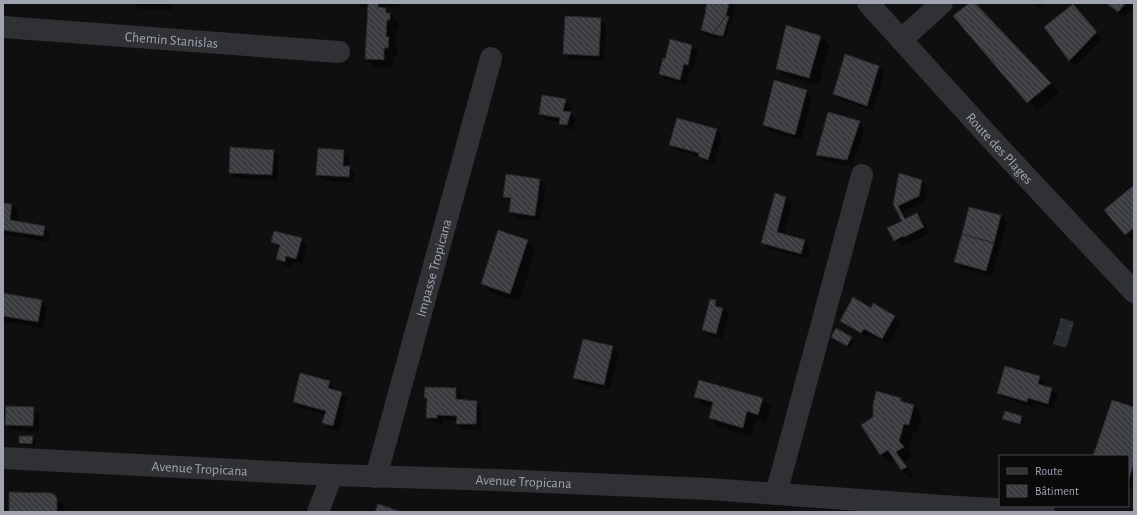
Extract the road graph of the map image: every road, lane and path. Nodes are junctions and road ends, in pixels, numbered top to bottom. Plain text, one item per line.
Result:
1 (868, 3) edge
2 (942, 3) edge
3 (3, 27) edge
4 (901, 40) junction
5 (339, 52) dead end
6 (492, 58) dead end
7 (862, 175) dead end
8 (1134, 292) edge
9 (3, 458) edge
10 (332, 475) junction
11 (376, 477) junction
12 (776, 494) junction
13 (916, 508) edge
14 (318, 512) edge
15 (1044, 512) edge

1 - 4 street, Route des Plages
2 - 4 street
3 - 5 street, Chemin Stanislas
4 - 8 street, Route des Plages
6 - 11 street, Impasse Tropicana
7 - 12 street
9 - 10 street, Avenue Tropicana
10 - 11 street, Avenue Tropicana
10 - 14 street
11 - 12 street, Avenue Tropicana
12 - 13 street, Avenue Tropicana
13 - 15 street, Avenue Tropicana

